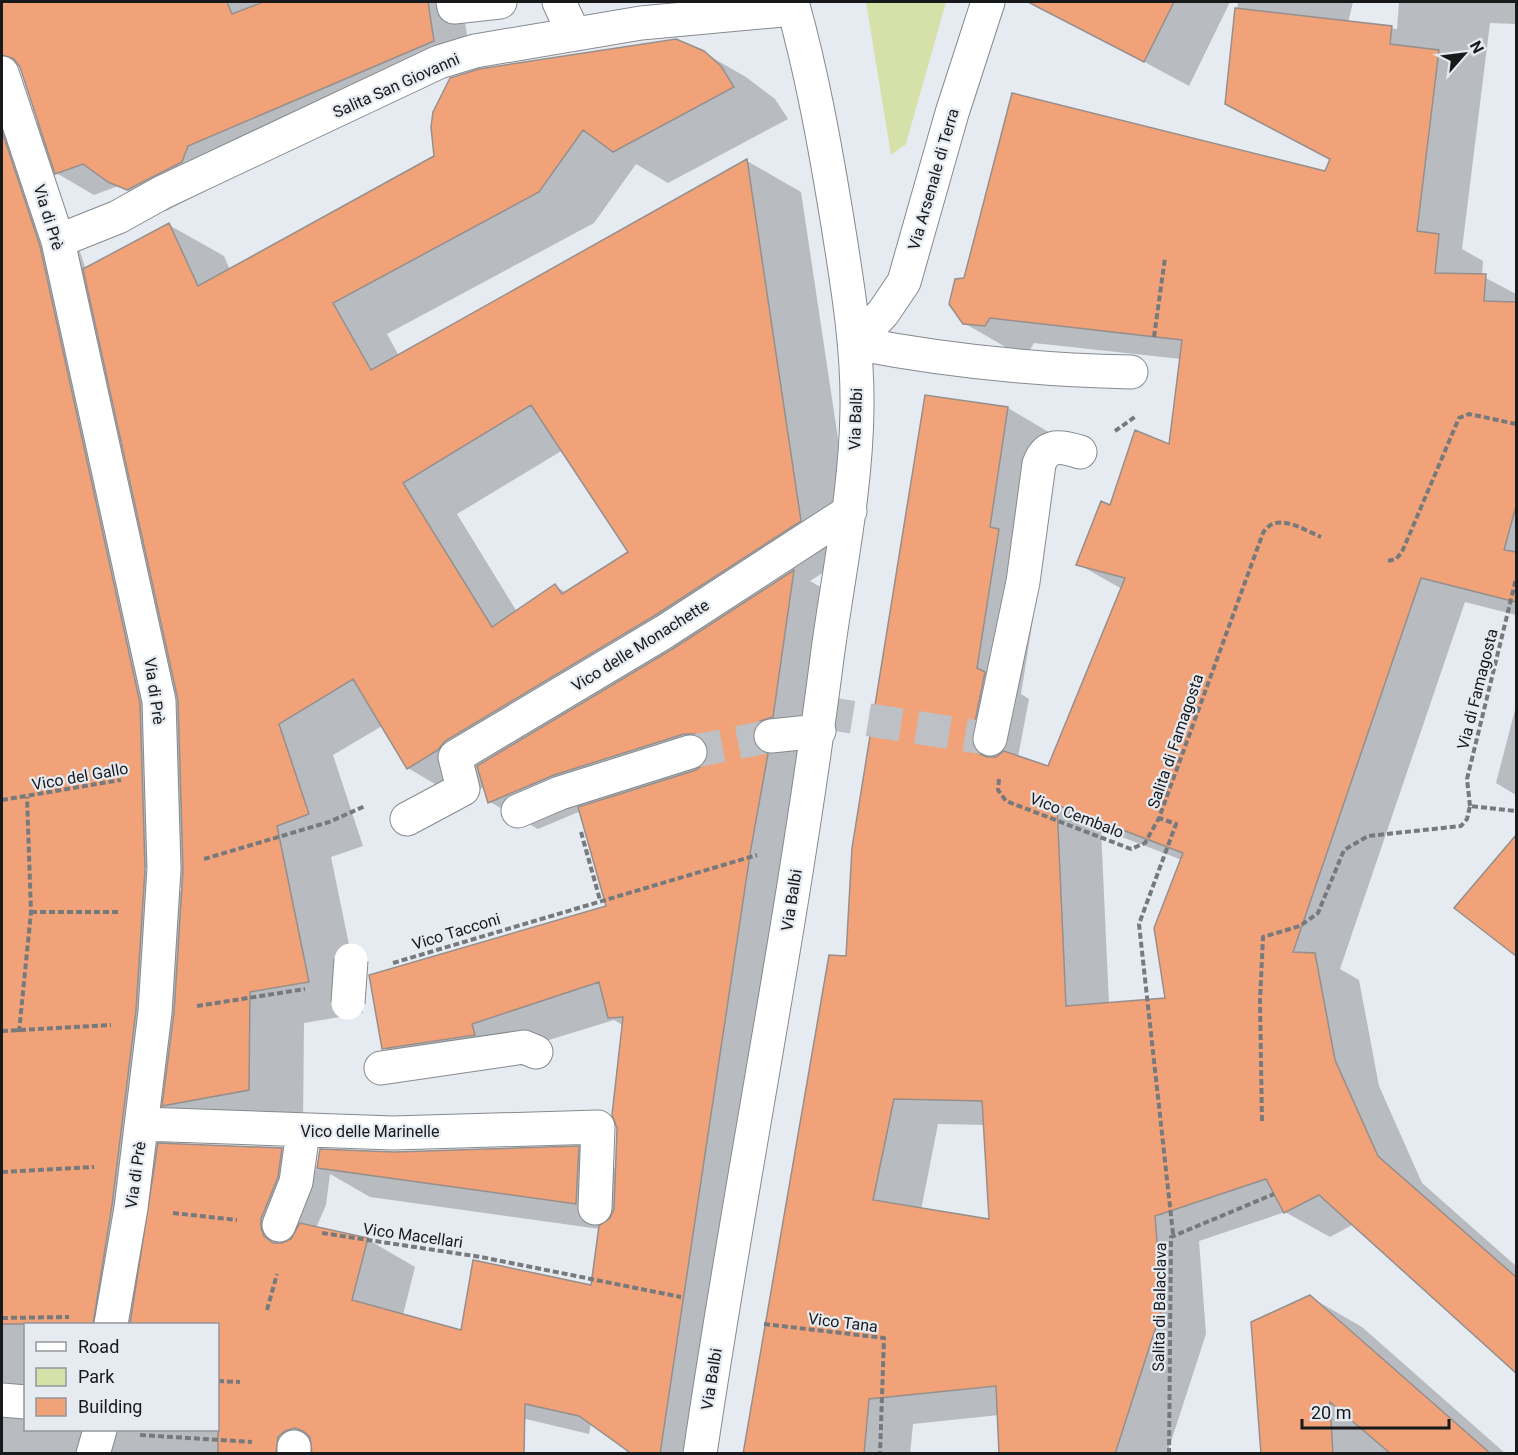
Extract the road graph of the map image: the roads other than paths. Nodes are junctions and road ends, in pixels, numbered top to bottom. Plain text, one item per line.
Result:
1 (453, 2) edge
2 (500, 2) edge
3 (559, 2) edge
4 (988, 2) edge
5 (793, 5) edge
6 (574, 34) junction
7 (2, 73) edge
8 (58, 241) junction
9 (855, 344) junction
10 (1131, 372) dead end
11 (1080, 452) dead end
12 (850, 511) junction
13 (820, 722) junction
14 (771, 736) tunnel mouth
15 (990, 740) dead end
16 (690, 752) tunnel mouth
17 (518, 811) dead end
18 (406, 819) dead end
19 (351, 960) dead end
20 (348, 1003) dead end
21 (536, 1052) dead end
22 (381, 1068) dead end
23 (142, 1125) junction
24 (303, 1132) junction
25 (595, 1208) dead end
26 (279, 1225) road end
27 (111, 1320) edge
28 (2, 1400) edge
29 (24, 1402) edge
30 (700, 1454) edge

1 - 2 street
3 - 6 street
4 - 9 street, Via Arsenale di Terra
5 - 6 street, Salita San Giovanni
5 - 9 street, Via Balbi
6 - 8 street, Salita San Giovanni
7 - 8 street, Via di Prè
8 - 23 street, Via di Prè
9 - 10 street
9 - 12 street, Via Balbi
11 - 15 street
12 - 13 street, Via Balbi
12 - 18 street, Vico delle Monachette
13 - 14 street
13 - 30 street, Via Balbi
16 - 17 street
19 - 20 street, bridge
21 - 22 street
23 - 24 street, Vico delle Marinelle
23 - 27 street, Via di Prè
24 - 25 street, Vico delle Marinelle
24 - 26 street
28 - 29 street

